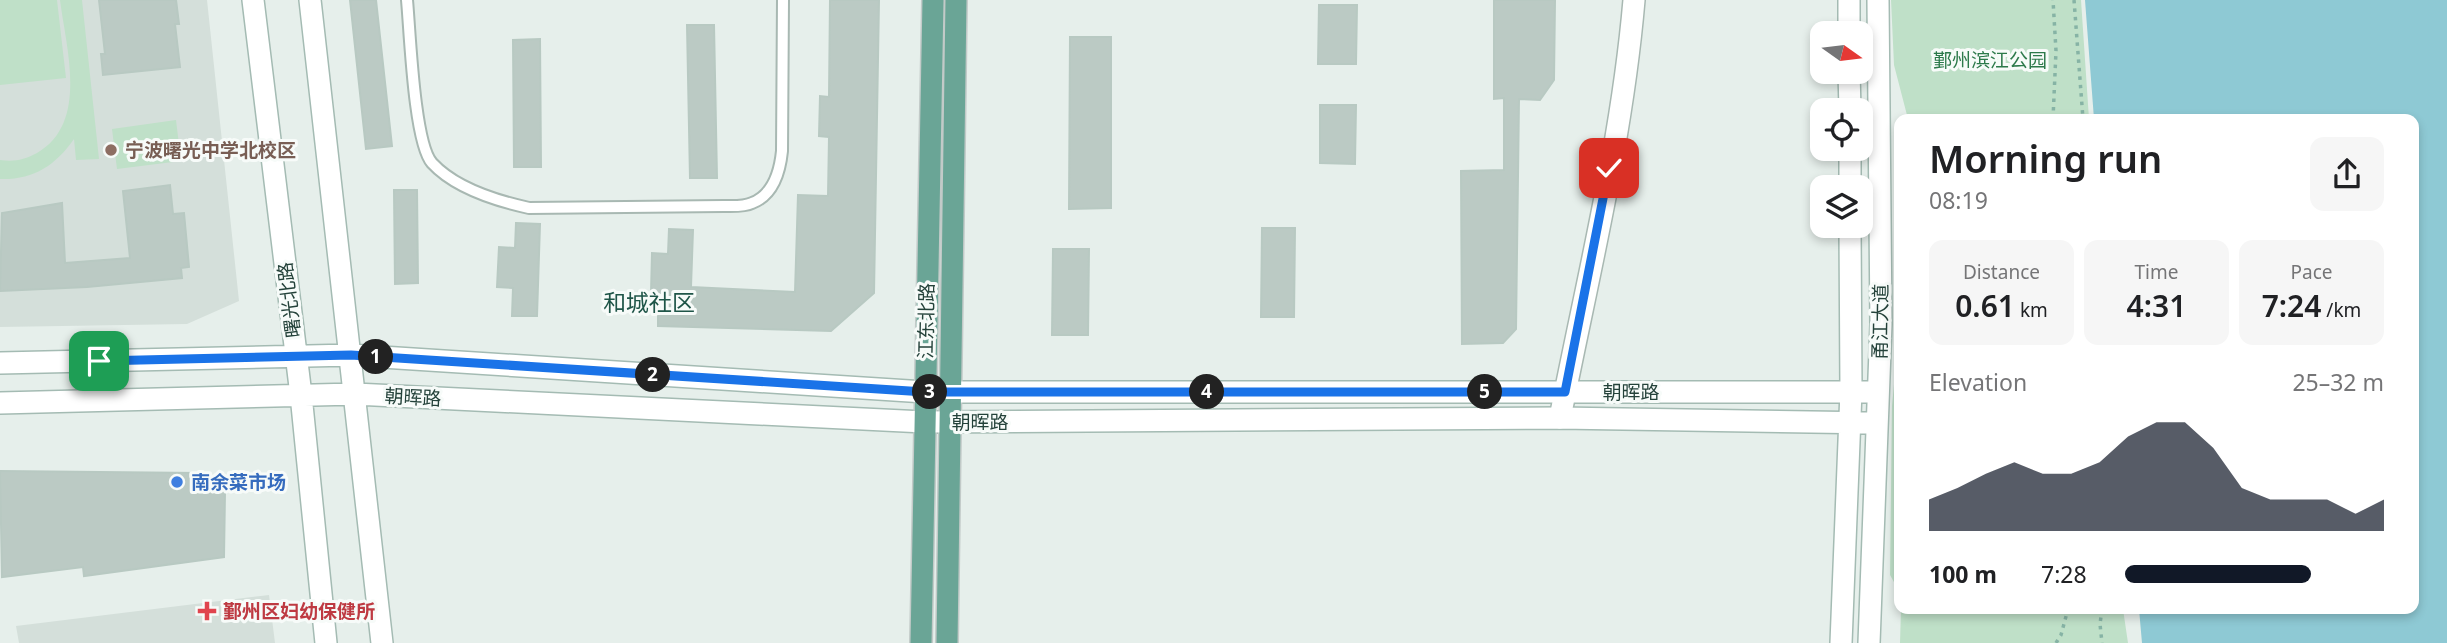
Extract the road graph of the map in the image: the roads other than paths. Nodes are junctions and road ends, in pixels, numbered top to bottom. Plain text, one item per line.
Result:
1 (253, 0) edge
2 (310, 0) edge
3 (407, 0) edge
4 (783, 0) edge
5 (933, 0) edge
6 (956, 0) edge
7 (1634, 0) edge
8 (1849, 0) edge
9 (1878, 0) edge
10 (1849, 21) edge
11 (1850, 238) edge
12 (351, 355) junction
13 (296, 356) junction
14 (0, 363) edge
15 (1851, 391) junction
16 (925, 392) junction
17 (1565, 392) junction
18 (1878, 392) junction
19 (950, 393) junction
20 (355, 394) junction
21 (301, 395) junction
22 (0, 403) edge
23 (1560, 418) junction
24 (925, 422) junction
25 (950, 422) junction
26 (1850, 423) junction
27 (1877, 424) junction
28 (326, 643) edge
29 (382, 643) edge
30 (921, 643) edge
31 (947, 643) edge
32 (1841, 643) edge
33 (1869, 643) edge

1 - 13 main road, 曙光北路
2 - 12 main road
3 - 4 lane
5 - 16 main road, 江东北路
6 - 19 main road, 江东北路
7 - 17 main road
8 - 10 main road
9 - 18 main road, 甬江大道
11 - 15 main road, 甬江大道
12 - 13 main road, 朝晖路
12 - 16 main road, 朝晖路
12 - 20 main road
13 - 14 main road, 朝晖路
13 - 21 main road, 曙光北路
15 - 17 main road, 朝晖路
15 - 18 main road, 朝晖路
15 - 26 main road, 甬江大道
16 - 19 main road, 朝晖路
16 - 24 main road, 江东北路
17 - 19 main road, 朝晖路
17 - 23 main road
18 - 27 main road, 甬江大道
19 - 25 main road, 江东北路
20 - 21 main road, 朝晖路
20 - 24 main road, 朝晖路
20 - 29 main road
21 - 22 main road, 朝晖路
21 - 28 main road, 曙光北路
23 - 25 main road, 朝晖路
23 - 26 main road, 朝晖路
24 - 25 main road, 朝晖路
24 - 30 main road, 江东北路
25 - 31 main road, 江东北路
26 - 27 main road, 朝晖路
26 - 32 main road, 甬江大道
27 - 33 main road, 甬江大道

